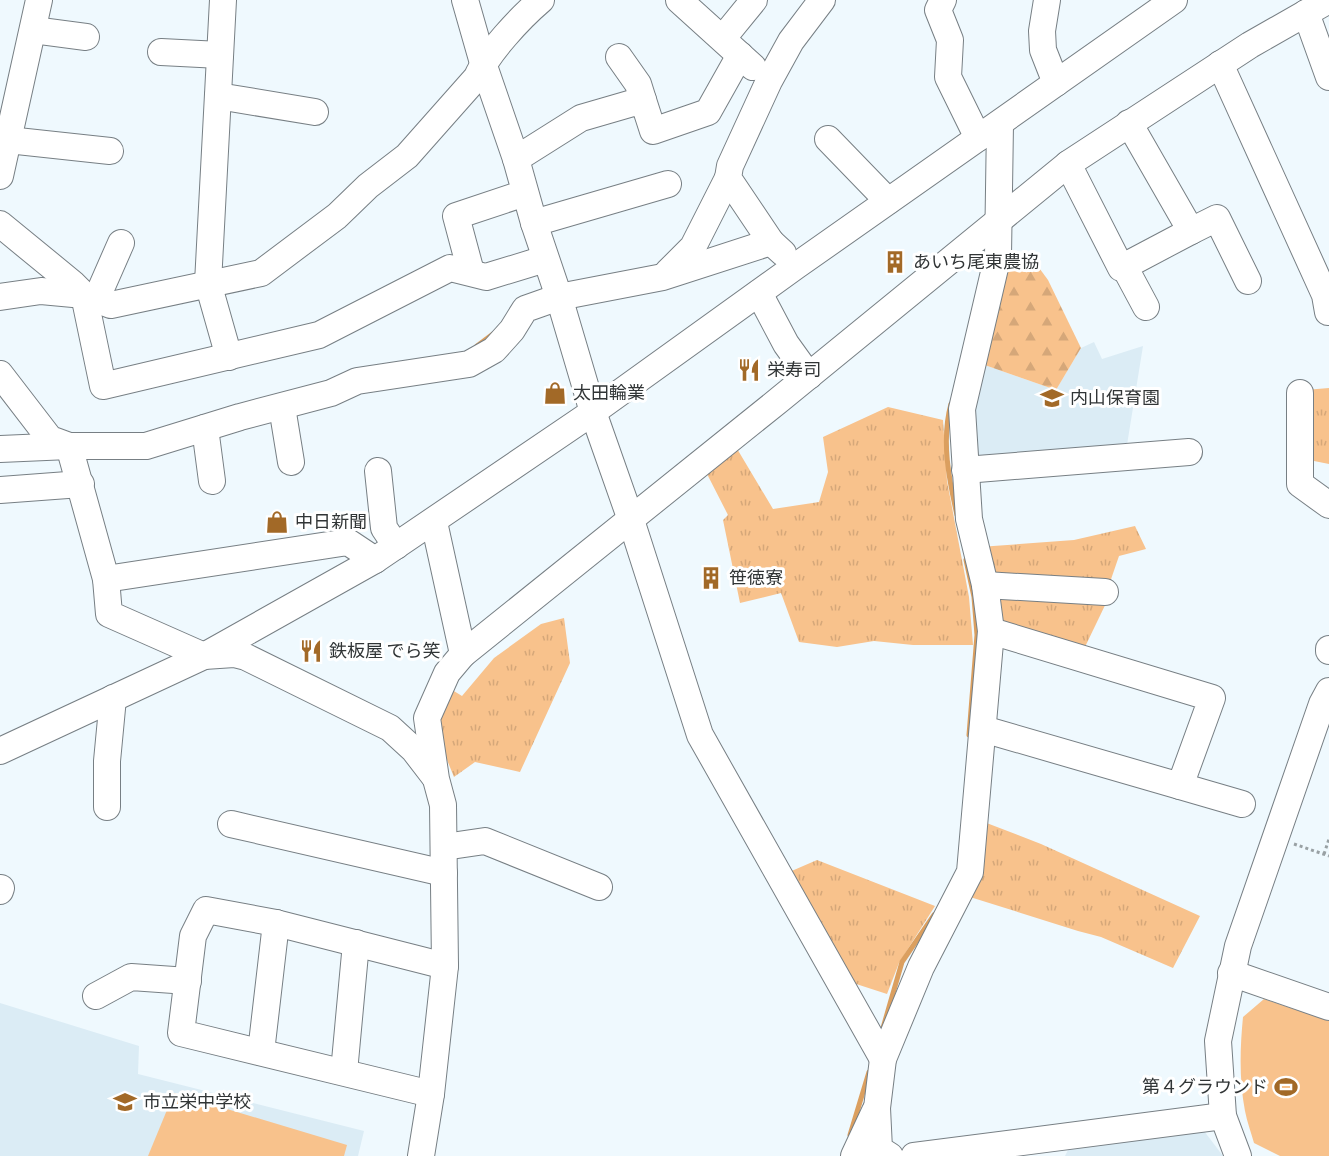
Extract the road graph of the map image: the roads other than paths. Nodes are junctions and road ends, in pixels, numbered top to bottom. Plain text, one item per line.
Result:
1 (39, 0) edge
2 (223, 0) edge
3 (465, 0) edge
4 (541, 0) edge
5 (679, 0) edge
6 (754, 0) edge
7 (822, 0) edge
8 (943, 0) edge
9 (1047, 0) edge
10 (1174, 0) edge
11 (1322, 4) edge
12 (33, 30) junction
13 (86, 37) dead end
14 (731, 47) junction
15 (161, 52) dead end
16 (220, 55) junction
17 (619, 57) dead end
18 (483, 63) junction
19 (1220, 64) junction
20 (1329, 77) edge
21 (769, 81) junction
22 (1056, 83) junction
23 (218, 96) junction
24 (643, 100) junction
25 (8, 101) edge
26 (315, 112) dead end
27 (1129, 123) junction
28 (1000, 124) junction
29 (978, 138) junction
30 (828, 139) dead end
31 (8, 140) junction
32 (110, 152) dead end
33 (516, 159) junction
34 (1068, 164) junction
35 (0, 176) edge
36 (728, 178) junction
37 (669, 184) dead end
38 (525, 193) junction
39 (888, 201) junction
40 (998, 222) junction
41 (534, 223) junction
42 (0, 224) edge
43 (1191, 231) junction
44 (771, 242) junction
45 (121, 243) dead end
46 (545, 259) junction
47 (796, 266) junction
48 (1124, 266) junction
49 (471, 272) junction
50 (663, 277) junction
51 (1248, 281) dead end
52 (208, 283) junction
53 (759, 293) junction
54 (0, 297) edge
55 (559, 297) junction
56 (90, 298) junction
57 (1146, 307) dead end
58 (1328, 312) edge
59 (229, 357) junction
60 (0, 374) edge
61 (809, 376) junction
62 (1300, 393) dead end
63 (282, 407) junction
64 (593, 412) junction
65 (205, 428) junction
66 (69, 446) junction
67 (0, 449) edge
68 (1189, 452) dead end
69 (291, 462) dead end
70 (965, 470) junction
71 (378, 471) dead end
72 (212, 481) dead end
73 (81, 484) junction
74 (0, 490) edge
75 (1329, 505) edge
76 (632, 520) junction
77 (434, 522) junction
78 (385, 553) junction
79 (106, 579) junction
80 (985, 585) junction
81 (1104, 592) dead end
82 (991, 630) junction
83 (463, 654) junction
84 (204, 656) junction
85 (1329, 691) edge
86 (113, 698) junction
87 (983, 729) junction
88 (0, 751) edge
89 (436, 779) junction
90 (1180, 786) junction
91 (1242, 804) dead end
92 (107, 807) dead end
93 (231, 824) dead end
94 (444, 847) junction
95 (444, 873) junction
96 (599, 887) dead end
97 (276, 923) junction
98 (356, 943) junction
99 (445, 966) junction
100 (1231, 973) junction
101 (188, 981) junction
102 (96, 996) dead end
103 (1329, 1007) edge
104 (261, 1052) junction
105 (883, 1059) junction
106 (344, 1072) junction
107 (430, 1094) junction
108 (877, 1108) junction
109 (1223, 1116) junction
110 (1243, 1153) edge
111 (421, 1156) edge
112 (854, 1156) edge
113 (890, 1156) edge
114 (914, 1156) edge

1 - 12 street
2 - 16 street
3 - 18 street
4 - 18 street
5 - 14 street
6 - 14 street
7 - 21 street
8 - 29 street
9 - 22 street
10 - 22 street
11 - 19 street
11 - 20 street
12 - 13 street
12 - 25 street
14 - 21 street
14 - 24 street
15 - 16 street
16 - 23 street
17 - 24 street
18 - 33 street
18 - 52 street
19 - 27 street
19 - 58 street
21 - 36 street
22 - 28 street
23 - 26 street
23 - 52 street
24 - 33 street
25 - 31 street
27 - 34 street
27 - 43 street
28 - 29 street
28 - 40 street
29 - 39 street
30 - 39 street
31 - 32 street
31 - 35 street
33 - 38 street
34 - 40 street
34 - 48 street
36 - 44 street
36 - 50 street
37 - 41 street
38 - 41 street
38 - 49 street
39 - 47 street
40 - 61 street
40 - 70 street
41 - 46 street
42 - 56 street
43 - 48 street
43 - 51 street
44 - 47 street
44 - 50 street
45 - 56 street
46 - 49 street
46 - 55 street
47 - 53 street
48 - 57 street
49 - 59 street
50 - 55 street
52 - 56 street
52 - 59 street
53 - 61 street
53 - 64 street
54 - 56 street
55 - 63 street
55 - 64 street
56 - 59 street
60 - 66 street
61 - 76 street
62 - 75 street
63 - 65 street
63 - 69 street
64 - 76 street
64 - 77 street
65 - 66 street
65 - 72 street
66 - 67 street
66 - 73 street
68 - 70 street
70 - 80 street
71 - 78 street
73 - 74 street
73 - 79 street
76 - 83 street
76 - 105 street
77 - 78 street
77 - 83 street
78 - 79 street
78 - 84 street
79 - 84 street
80 - 81 street
80 - 82 street
82 - 87 street
82 - 90 street
83 - 89 street
84 - 86 street
84 - 89 street
85 - 100 street
86 - 88 street
86 - 92 street
87 - 90 street
87 - 105 street
89 - 94 street
90 - 91 street
93 - 95 street
94 - 95 street
94 - 96 street
95 - 99 street
97 - 98 street
97 - 101 street
97 - 104 street
98 - 99 street
98 - 106 street
99 - 107 street
100 - 103 street
100 - 109 street
101 - 102 street
101 - 104 street
104 - 106 street
105 - 108 street
106 - 107 street
107 - 111 street
108 - 112 street
108 - 113 street
109 - 110 street
109 - 114 street

